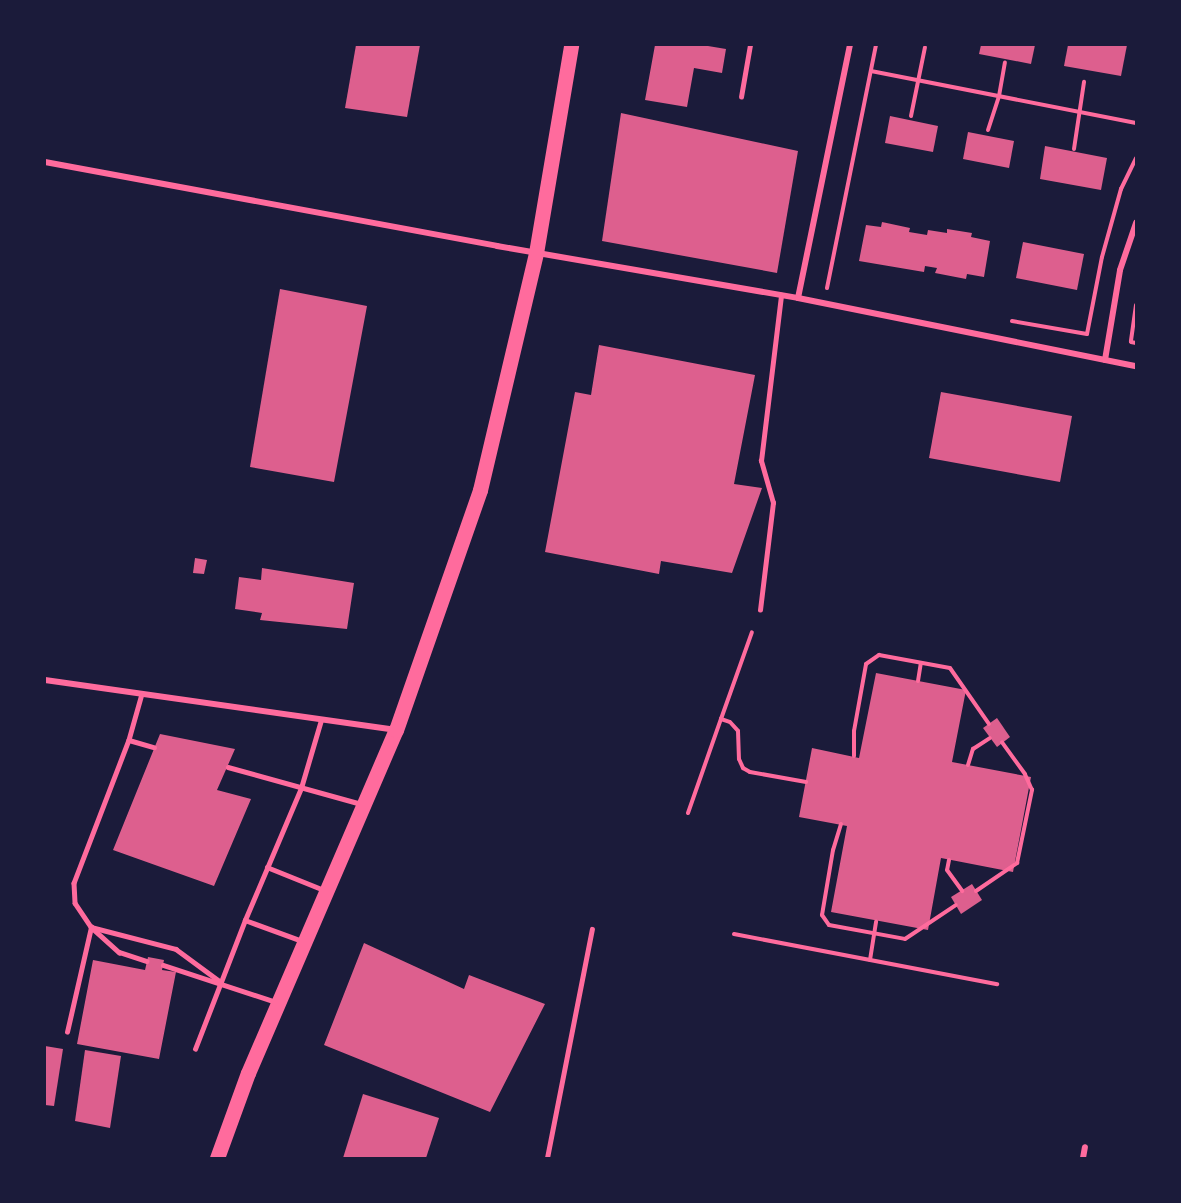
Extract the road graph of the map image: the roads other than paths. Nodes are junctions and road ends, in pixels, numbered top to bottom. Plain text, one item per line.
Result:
1 (571, 45) edge
2 (750, 45) edge
3 (850, 45) edge
4 (741, 97) dead end
5 (45, 162) edge
6 (1136, 223) edge
7 (536, 253) junction
8 (781, 295) junction
9 (798, 298) junction
10 (1105, 360) junction
11 (1136, 366) edge
12 (760, 610) dead end
13 (45, 680) edge
14 (142, 694) junction
15 (321, 720) junction
16 (396, 730) junction
17 (129, 740) junction
18 (154, 747) dead end
19 (228, 766) dead end
20 (302, 788) junction
21 (364, 805) junction
22 (267, 867) junction
23 (327, 891) junction
24 (244, 920) junction
25 (91, 927) junction
26 (592, 929) dead end
27 (304, 942) junction
28 (147, 961) dead end
29 (163, 965) dead end
30 (221, 982) junction
31 (279, 1002) junction
32 (67, 1032) dead end
33 (195, 1049) dead end
34 (1084, 1147) dead end
35 (217, 1158) edge
36 (547, 1158) edge
37 (1083, 1158) edge

1 - 7 main road
2 - 4 lane
3 - 9 street
5 - 7 street
6 - 10 street
7 - 8 street
7 - 16 main road
8 - 9 street
8 - 12 lane
9 - 10 street
10 - 11 street
13 - 14 street
14 - 15 street
14 - 17 lane
15 - 16 street
15 - 20 lane
16 - 21 main road
17 - 18 lane
17 - 25 lane
19 - 20 lane
20 - 21 lane
20 - 22 lane
21 - 23 main road
22 - 23 lane
22 - 24 lane
23 - 27 main road
24 - 27 lane
24 - 30 lane
25 - 28 lane
25 - 30 lane
25 - 32 lane
26 - 36 lane
27 - 31 main road
29 - 30 lane
30 - 31 lane
30 - 33 lane
31 - 35 main road
34 - 37 street

